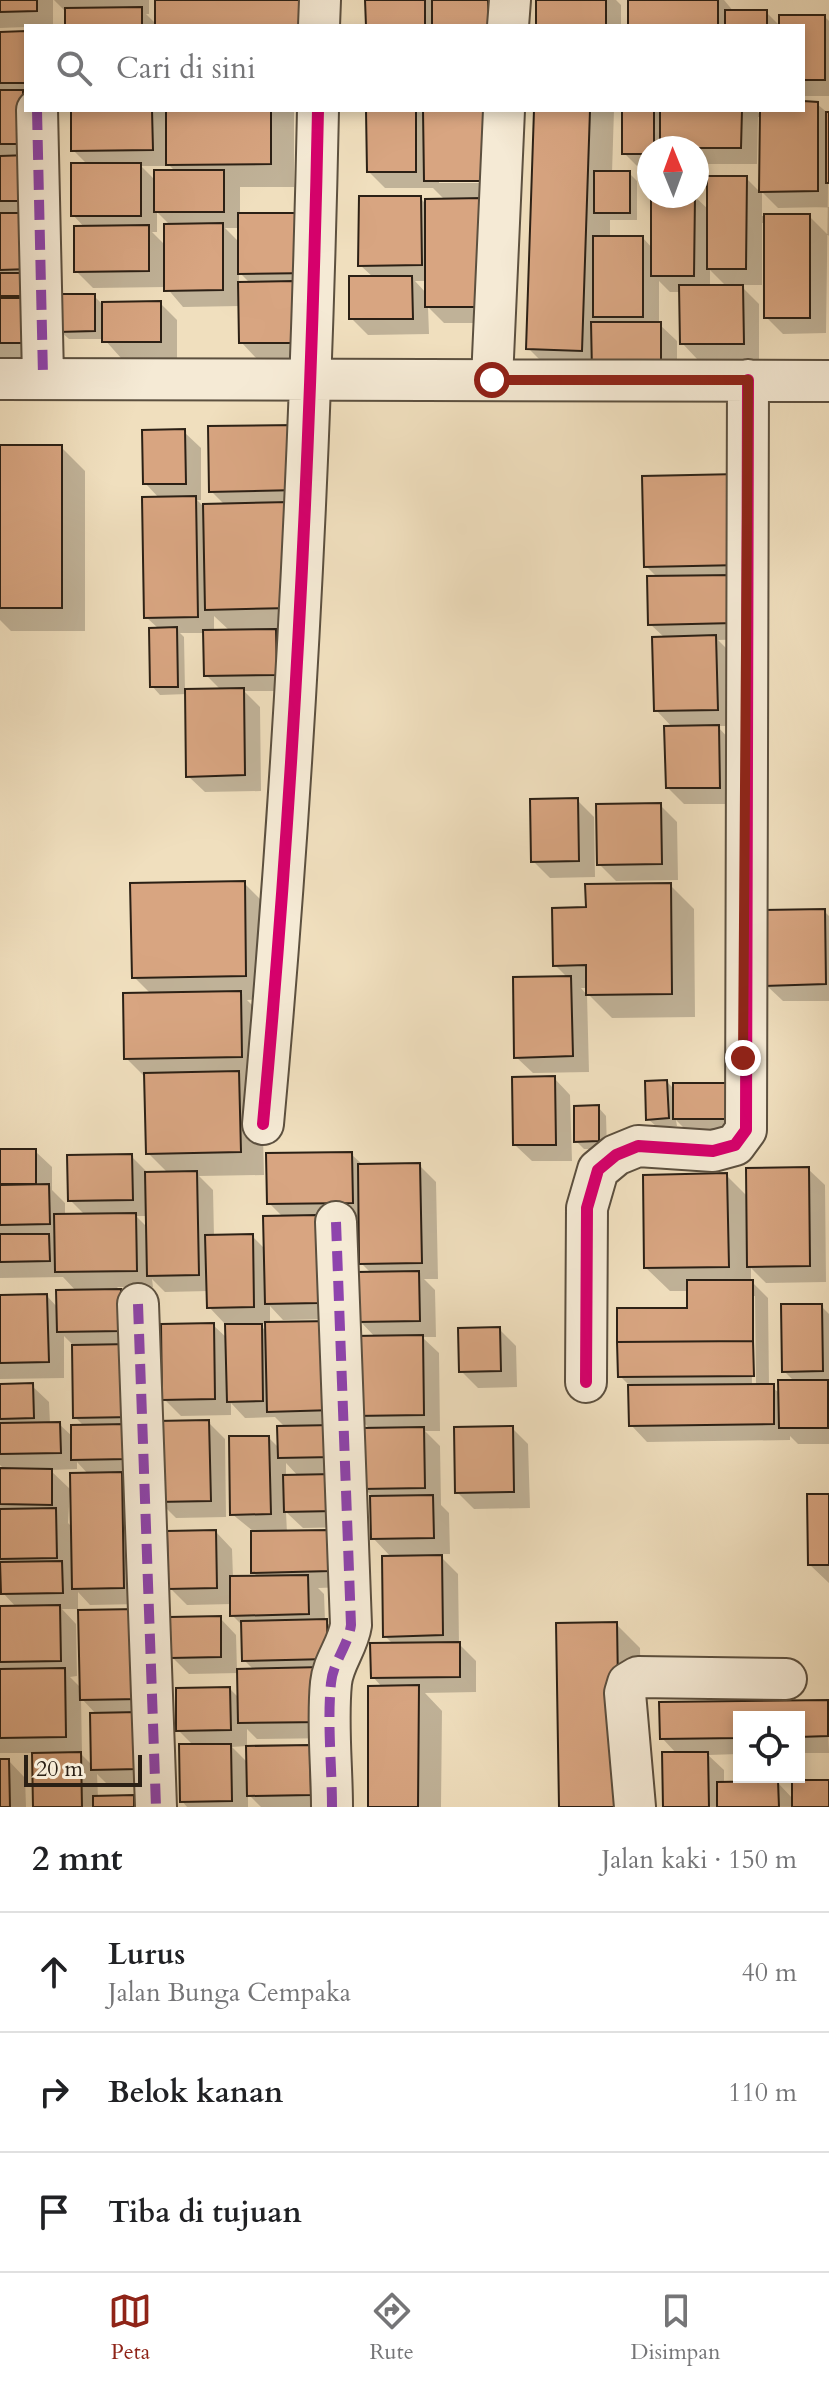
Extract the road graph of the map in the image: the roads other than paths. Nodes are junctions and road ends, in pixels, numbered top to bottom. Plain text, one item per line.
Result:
1 (320, 0) edge
2 (510, 0) edge
3 (319, 24) edge
4 (508, 24) edge
5 (37, 112) edge
6 (318, 112) edge
7 (504, 112) edge
8 (43, 376) junction
9 (0, 379) edge
10 (492, 380) junction
11 (748, 380) junction
12 (312, 381) junction
13 (829, 381) edge
14 (263, 1124) dead end
15 (336, 1222) dead end
16 (138, 1304) dead end
17 (586, 1382) dead end
18 (786, 1679) dead end
19 (156, 1807) edge
20 (332, 1807) edge
21 (635, 1807) edge

1 - 3 street
2 - 4 street
5 - 8 street
6 - 12 street
7 - 10 street
8 - 9 street
8 - 12 street
10 - 11 street
10 - 12 street
11 - 13 street
11 - 17 street
12 - 14 street
15 - 20 street
16 - 19 street
18 - 21 street

